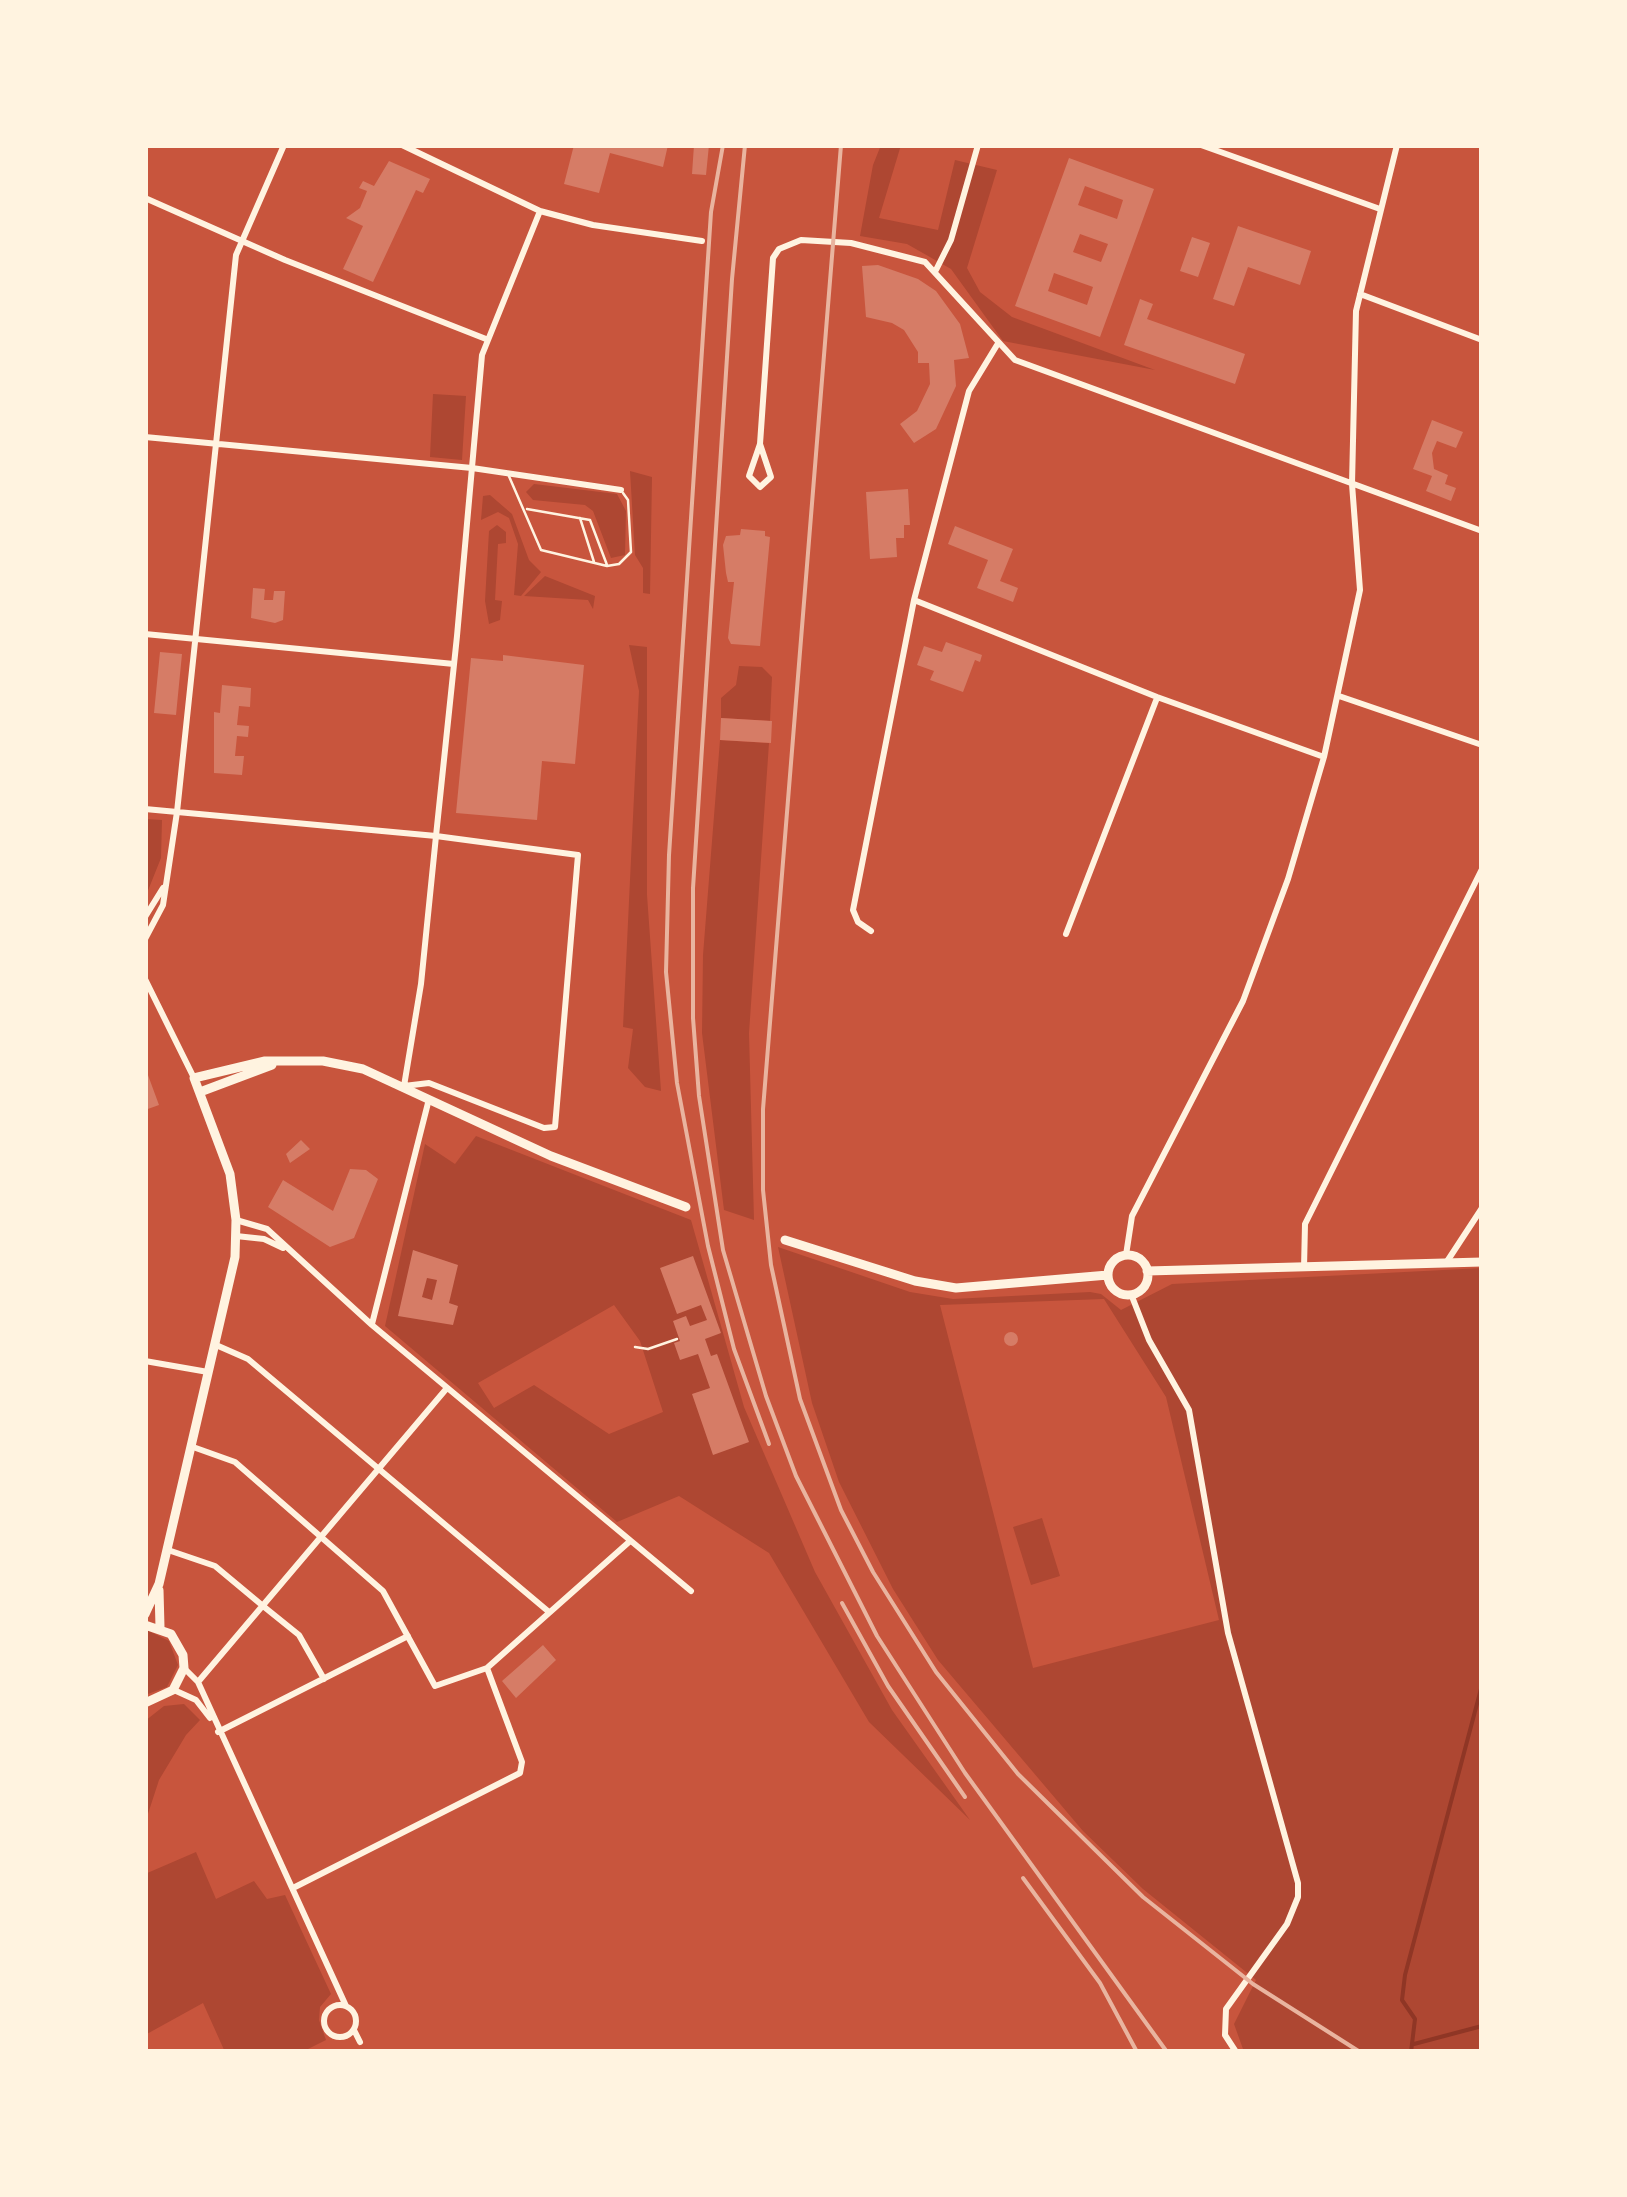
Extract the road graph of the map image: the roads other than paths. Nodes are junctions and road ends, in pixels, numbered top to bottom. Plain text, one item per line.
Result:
1 (284, 145) edge
2 (402, 145) edge
3 (978, 145) edge
4 (1201, 145) edge
5 (1397, 145) edge
6 (145, 198) edge
7 (1380, 208) junction
8 (540, 211) junction
9 (240, 239) junction
10 (702, 241) dead end
11 (936, 270) junction
12 (1360, 294) junction
13 (486, 339) junction
14 (1482, 340) edge
15 (997, 345) junction
16 (145, 437) edge
17 (760, 444) junction
18 (214, 445) junction
19 (472, 468) junction
20 (507, 473) junction
21 (1352, 484) junction
22 (621, 490) joint
23 (525, 508) junction
24 (579, 516) junction
25 (1482, 531) edge
26 (594, 563) junction
27 (607, 566) junction
28 (914, 600) junction
29 (145, 634) edge
30 (194, 639) junction
31 (454, 664) junction
32 (1338, 696) junction
33 (1158, 697) junction
34 (1482, 746) edge
35 (1324, 757) junction
36 (145, 809) edge
37 (177, 812) junction
38 (436, 836) junction
39 (1482, 869) edge
40 (166, 882) junction
41 (145, 917) edge
42 (871, 931) dead end
43 (1066, 934) dead end
44 (145, 939) edge
45 (145, 979) edge
46 (300, 1060) junction
47 (194, 1078) junction
48 (404, 1086) junction
49 (200, 1092) junction
50 (429, 1098) junction
51 (686, 1207) dead end
52 (1482, 1208) edge
53 (236, 1220) junction
54 (236, 1236) junction
55 (785, 1240) dead end
56 (288, 1251) junction
57 (1126, 1255) junction
58 (1446, 1262) junction
59 (1482, 1262) edge
60 (1304, 1269) junction
61 (1147, 1270) junction
62 (1108, 1276) junction
63 (1131, 1294) junction
64 (372, 1325) junction
65 (216, 1345) junction
66 (145, 1361) edge
67 (210, 1372) junction
68 (447, 1388) junction
69 (193, 1446) junction
70 (378, 1469) junction
71 (321, 1536) junction
72 (629, 1542) junction
73 (168, 1550) junction
74 (159, 1584) junction
75 (691, 1592) dead end
76 (263, 1606) junction
77 (549, 1612) junction
78 (145, 1614) edge
79 (145, 1625) edge
80 (160, 1628) junction
81 (408, 1636) junction
82 (184, 1668) junction
83 (487, 1668) junction
84 (324, 1679) junction
85 (198, 1682) junction
86 (173, 1690) junction
87 (145, 1702) edge
88 (218, 1732) junction
89 (296, 1887) junction
90 (346, 2006) junction
91 (354, 2030) junction
92 (360, 2042) dead end
93 (1236, 2052) edge

1 - 9 street
2 - 8 street
3 - 11 street
4 - 7 street
5 - 7 street
6 - 9 street
7 - 12 street
8 - 10 street
8 - 13 street
9 - 13 street
9 - 18 street
11 - 15 street
11 - 17 street
12 - 14 street
12 - 21 street
13 - 19 street
15 - 21 street
15 - 28 street
16 - 18 street
17 - 17 street
18 - 19 street
18 - 30 street
19 - 20 street
19 - 31 street
20 - 22 street
20 - 23 lane
21 - 25 street
21 - 32 street
22 - 27 lane
23 - 24 lane
23 - 26 lane
24 - 26 lane
24 - 27 lane
26 - 27 lane
28 - 33 street
28 - 42 street
29 - 30 street
30 - 31 street
30 - 37 street
31 - 38 street
32 - 34 street
32 - 35 street
33 - 35 street
33 - 43 street
35 - 57 street
36 - 37 street
37 - 38 street
37 - 40 street
38 - 48 street
38 - 48 street
39 - 60 street
40 - 41 street
40 - 44 street
45 - 47 street
46 - 47 main road
46 - 48 main road
46 - 49 main road
47 - 49 main road
48 - 50 main road
49 - 53 main road
50 - 51 main road
50 - 64 street
52 - 58 street
53 - 54 main road
53 - 56 street
54 - 56 street
54 - 65 main road
55 - 62 main road
56 - 64 street
57 - 61 main road
57 - 62 main road
58 - 59 main road
58 - 60 main road
60 - 61 main road
61 - 63 main road
62 - 63 main road
63 - 93 street
64 - 68 street
65 - 67 main road
65 - 70 street
66 - 67 street
67 - 69 main road
68 - 70 street
68 - 72 street
69 - 71 street
69 - 73 main road
70 - 71 street
70 - 77 street
71 - 76 street
71 - 81 street
72 - 75 street
72 - 77 street
73 - 74 main road
73 - 76 street
74 - 78 main road
74 - 80 main road
76 - 84 street
76 - 85 street
77 - 83 street
79 - 80 main road
80 - 82 main road
81 - 83 street
81 - 84 street
82 - 85 street
82 - 86 main road
83 - 89 street
84 - 88 street
85 - 88 street
86 - 87 main road
86 - 88 street
88 - 89 street
89 - 90 street
90 - 91 street
90 - 91 street
91 - 92 street

